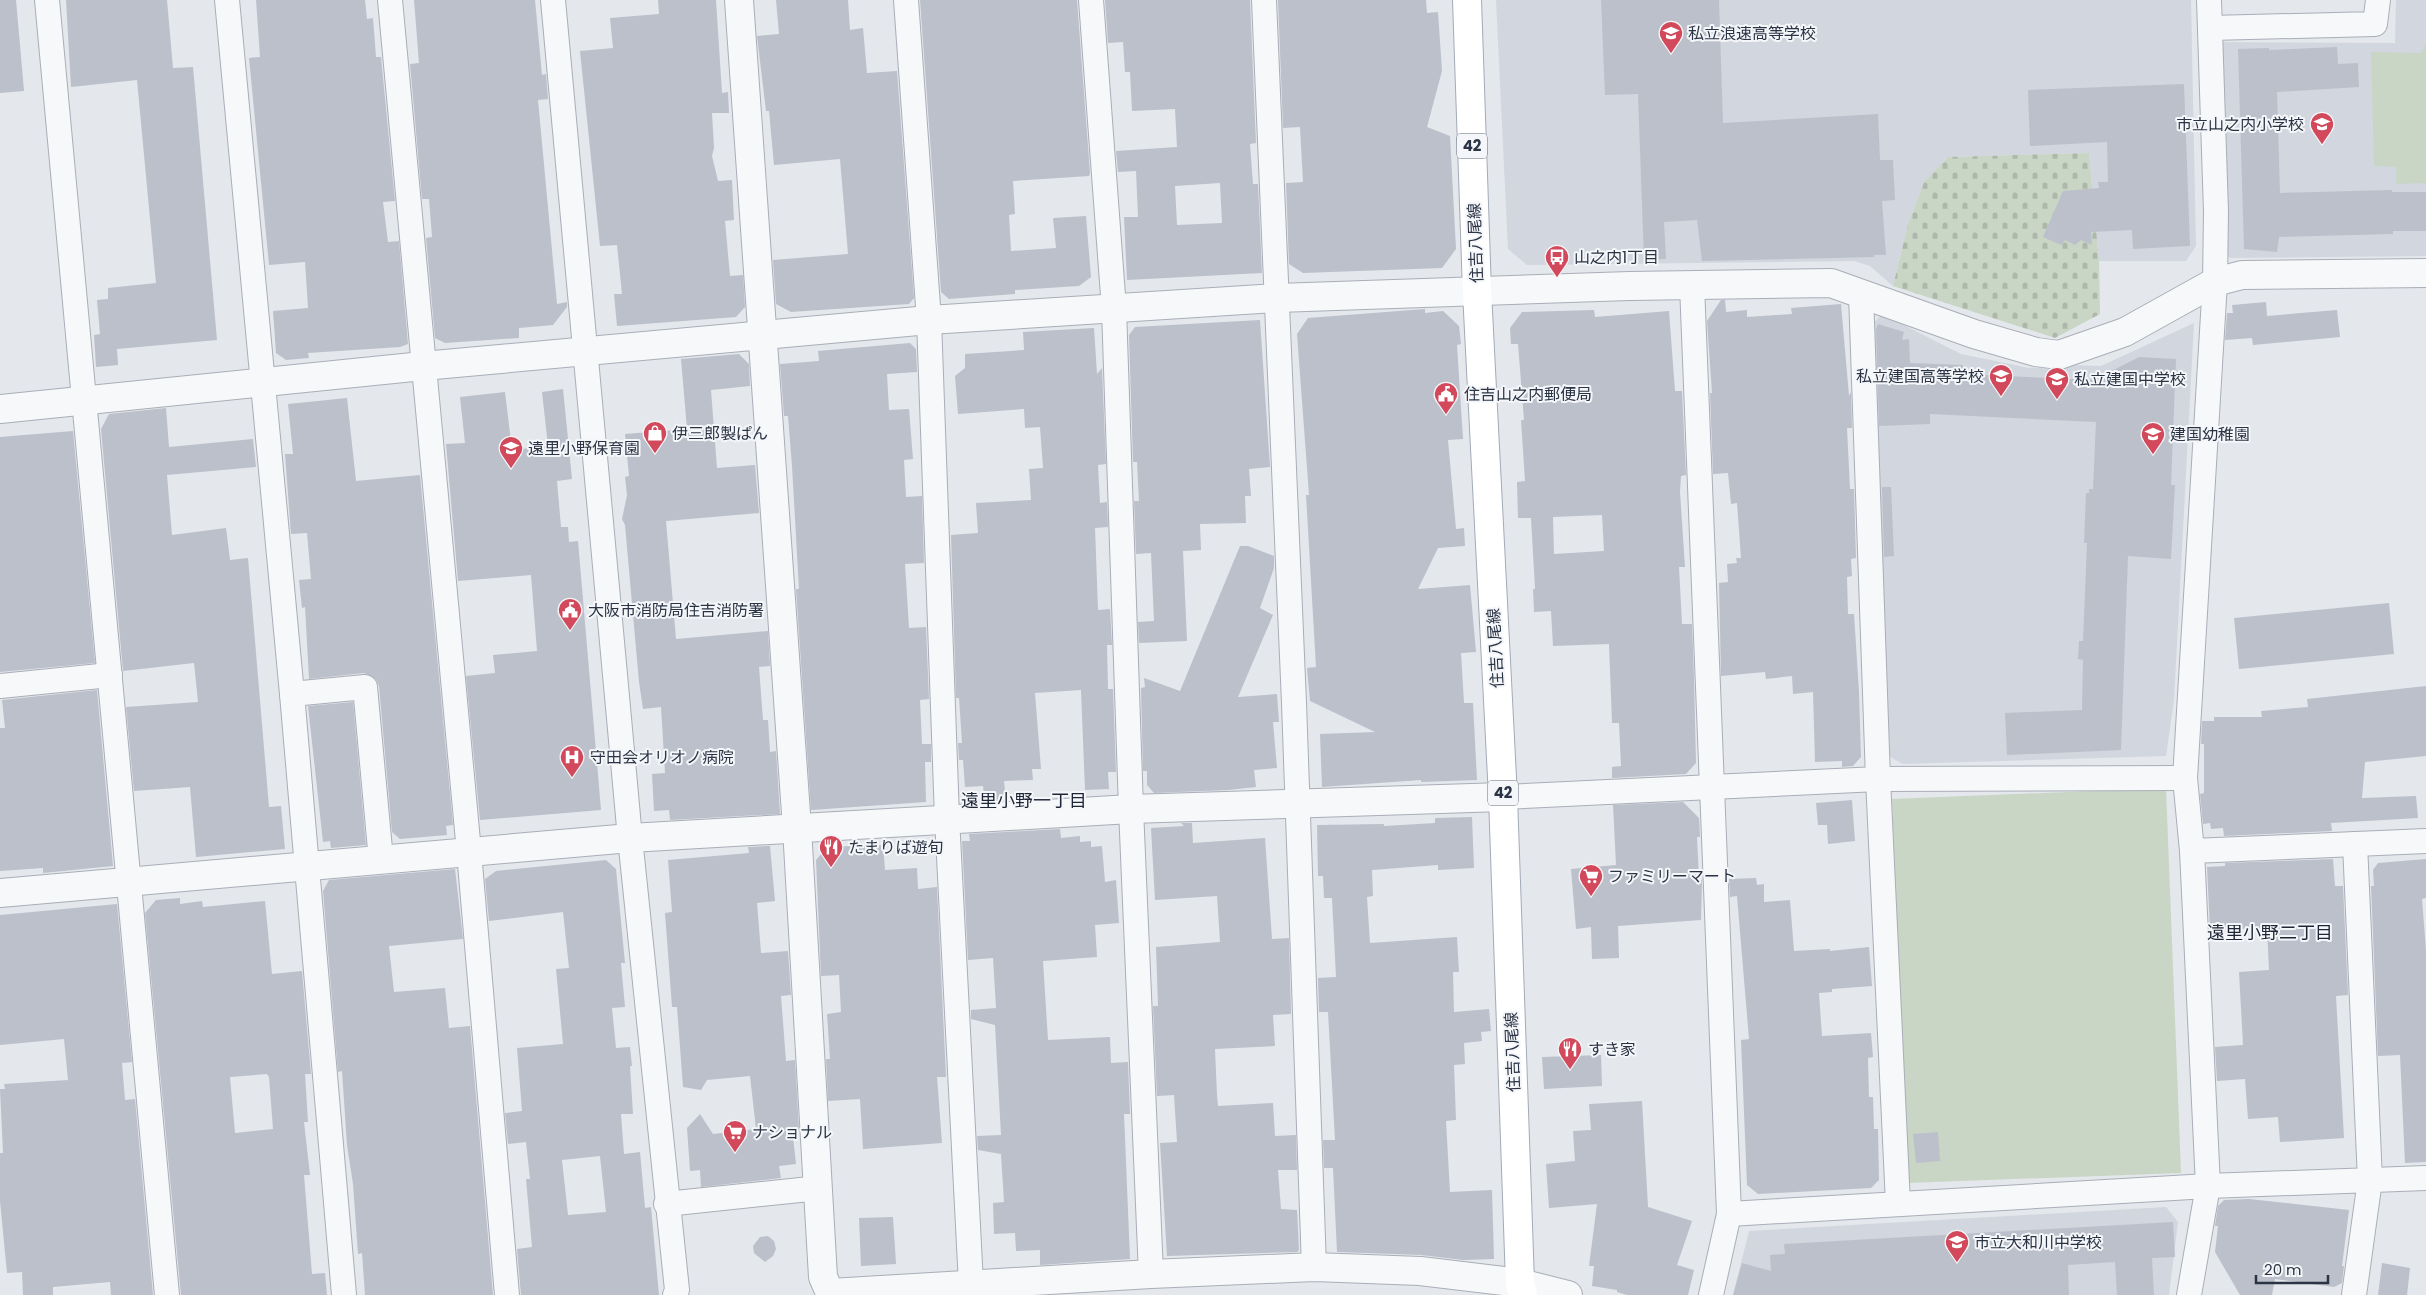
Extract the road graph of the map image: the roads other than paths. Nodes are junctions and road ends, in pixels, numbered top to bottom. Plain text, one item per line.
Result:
1 (47, 0) edge
2 (227, 0) edge
3 (390, 0) edge
4 (554, 0) edge
5 (739, 0) edge
6 (906, 0) edge
7 (1091, 0) edge
8 (1264, 0) edge
9 (1467, 0) edge
10 (2209, 0) edge
11 (2378, 0) edge
12 (2210, 28) junction
13 (2426, 273) edge
14 (2215, 282) junction
15 (1692, 285) junction
16 (1477, 292) junction
17 (1862, 294) junction
18 (1277, 298) junction
19 (1114, 309) junction
20 (929, 320) junction
21 (764, 336) junction
22 (585, 352) junction
23 (423, 366) junction
24 (264, 382) junction
25 (85, 402) junction
26 (0, 409) edge
27 (110, 675) junction
28 (0, 686) edge
29 (292, 694) junction
30 (2185, 778) junction
31 (1878, 780) junction
32 (1711, 787) junction
33 (1503, 797) junction
34 (1298, 802) junction
35 (1131, 809) junction
36 (947, 818) junction
37 (797, 828) junction
38 (630, 838) junction
39 (2426, 841) edge
40 (2356, 844) junction
41 (2192, 851) junction
42 (469, 852) junction
43 (381, 860) junction
44 (308, 866) junction
45 (130, 882) junction
46 (0, 893) edge
47 (2426, 1178) edge
48 (2370, 1180) junction
49 (2208, 1186) junction
50 (819, 1188) junction
51 (666, 1204) junction
52 (1898, 1204) junction
53 (1730, 1214) junction
54 (1314, 1267) junction
55 (1151, 1274) junction
56 (971, 1284) junction
57 (1521, 1289) edge
58 (167, 1295) edge
59 (344, 1295) edge
60 (506, 1295) edge
61 (675, 1295) edge
62 (1568, 1295) edge
63 (1711, 1295) edge
64 (2189, 1295) edge
65 (2354, 1295) edge

1 - 25 street
2 - 24 street
3 - 23 street
4 - 22 street
5 - 21 street
6 - 20 street
7 - 19 street
8 - 18 street
9 - 16 main road, 住吉八尾線 / 42
10 - 12 street
11 - 12 street
12 - 14 street
13 - 14 street
14 - 17 street
14 - 30 street
15 - 16 street
15 - 17 street
15 - 32 street
16 - 18 street
16 - 33 main road, 住吉八尾線 / 42
17 - 31 street
18 - 19 street
18 - 34 street
19 - 20 street
19 - 35 street
20 - 21 street
20 - 36 street
21 - 22 street
21 - 37 street
22 - 23 street
22 - 38 street
23 - 24 street
23 - 42 street
24 - 25 street
24 - 29 street
25 - 26 street
25 - 27 street
27 - 28 street
27 - 45 street
29 - 43 street
29 - 44 street
30 - 31 street
30 - 41 street
31 - 32 street
31 - 52 street
32 - 33 street
32 - 53 street
33 - 34 street
33 - 57 main road, 住吉八尾線 / 42
34 - 35 street
34 - 54 street
35 - 36 street
35 - 55 street
36 - 37 street
36 - 56 street
37 - 38 street
37 - 50 street
38 - 42 street
38 - 51 street
39 - 40 street
40 - 41 street
40 - 48 street
41 - 49 street
42 - 43 street
42 - 60 street
43 - 44 street
44 - 45 street
44 - 59 street
45 - 46 street
45 - 58 street
47 - 48 street
48 - 49 street
48 - 65 street
49 - 52 street
49 - 64 street
50 - 51 street
50 - 56 street
51 - 61 street
52 - 53 street
53 - 63 street
54 - 55 street
54 - 57 street
55 - 56 street
57 - 62 street

